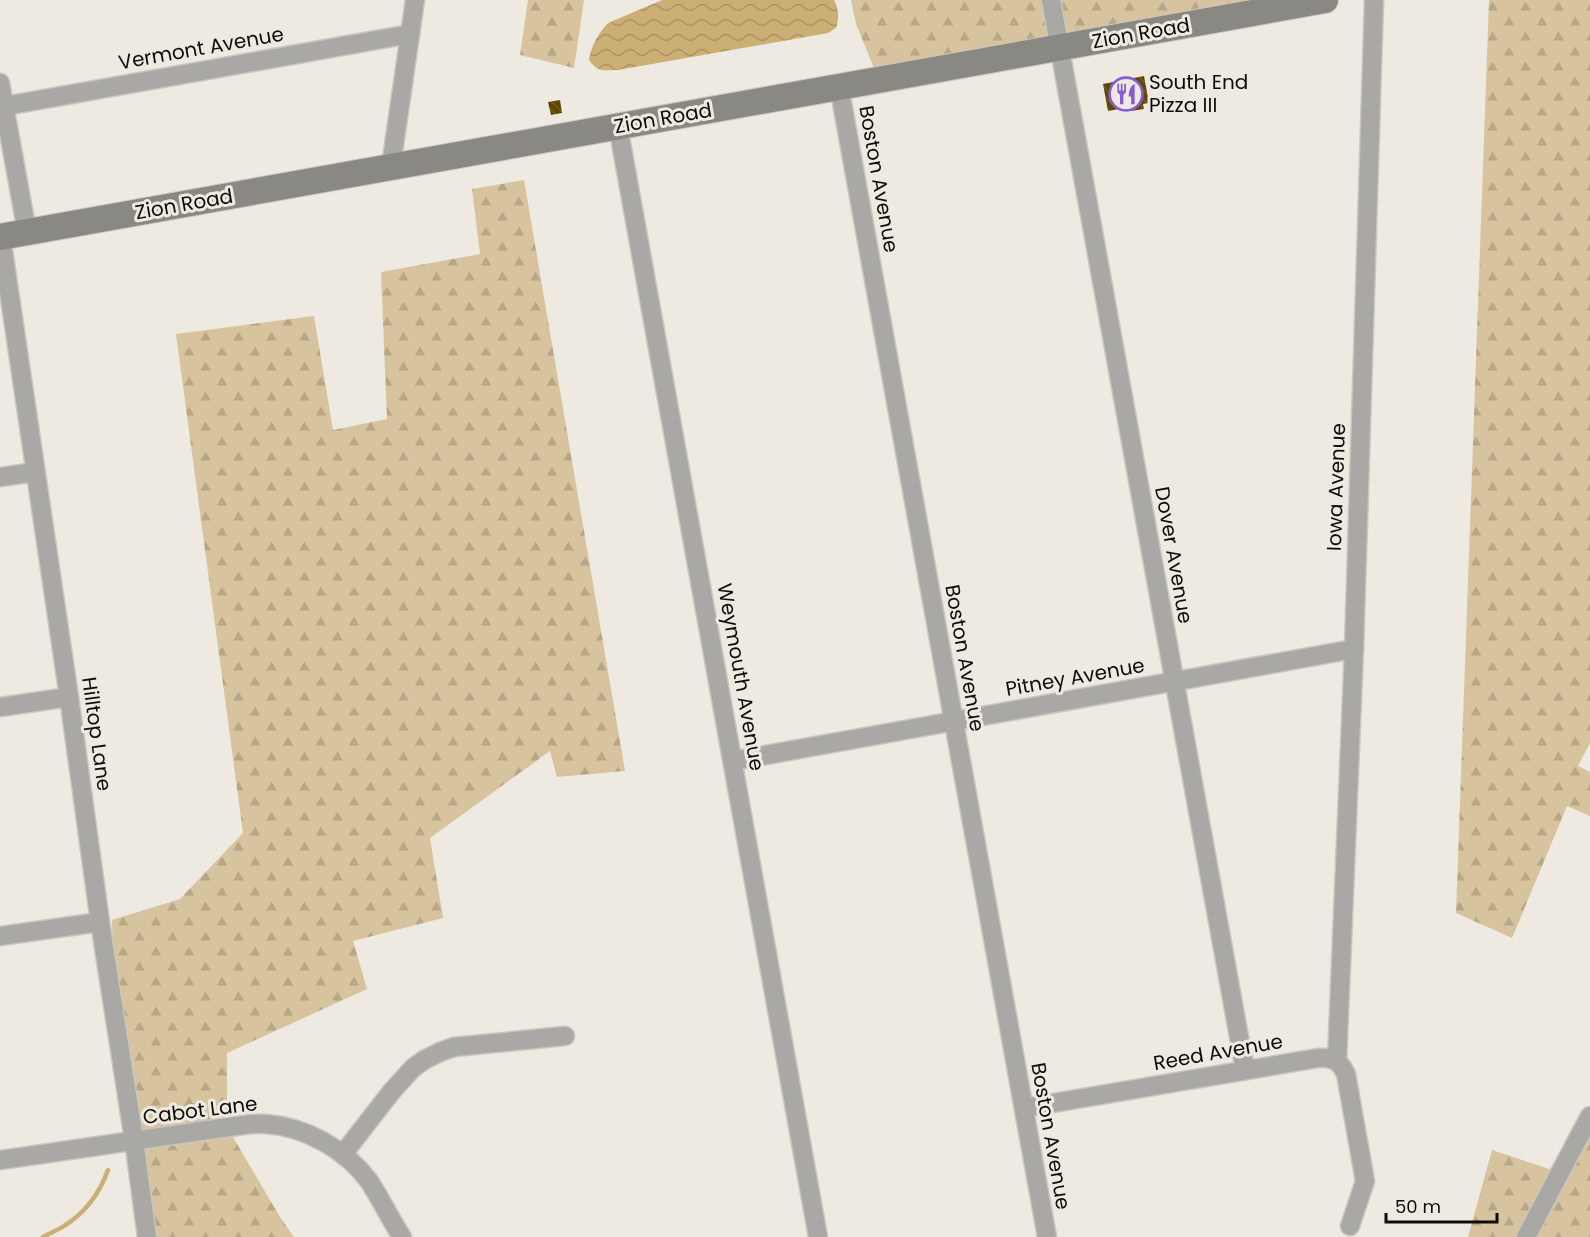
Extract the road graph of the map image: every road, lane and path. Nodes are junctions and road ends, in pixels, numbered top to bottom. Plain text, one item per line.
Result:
1 (415, 0) edge
2 (1051, 0) edge
3 (1325, 0) edge
4 (1374, 0) edge
5 (410, 34) junction
6 (1059, 47) junction
7 (0, 83) edge
8 (839, 87) junction
9 (2, 106) edge
10 (618, 126) junction
11 (391, 166) junction
12 (27, 232) junction
13 (0, 237) edge
14 (35, 472) junction
15 (0, 477) edge
16 (1354, 650) junction
17 (1175, 682) junction
18 (69, 697) junction
19 (0, 707) edge
20 (954, 721) junction
21 (733, 761) junction
22 (100, 922) junction
23 (0, 936) edge
24 (565, 1036) dead end
25 (1337, 1060) junction
26 (1245, 1070) junction
27 (1024, 1108) junction
28 (1590, 1116) edge
29 (134, 1140) junction
30 (343, 1154) junction
31 (0, 1160) edge
32 (1350, 1226) dead end
33 (147, 1237) edge
34 (402, 1237) edge
35 (818, 1237) edge
36 (1047, 1237) edge
37 (1526, 1237) edge

1 - 5 street
2 - 6 street, Dover Avenue
3 - 6 street, Zion Road
4 - 16 street, Iowa Avenue
5 - 9 street, Vermont Avenue
5 - 11 street
6 - 8 street, Zion Road
6 - 17 street, Dover Avenue
7 - 9 street
8 - 10 street, Zion Road
8 - 20 street, Boston Avenue
9 - 12 street
10 - 11 street, Zion Road
10 - 21 street, Weymouth Avenue
11 - 12 street, Zion Road
12 - 13 street, Zion Road
13 - 14 street, Hilltop Lane
14 - 15 street
14 - 18 street, Hilltop Lane
16 - 17 street, Pitney Avenue
16 - 25 street, Iowa Avenue
17 - 20 street, Pitney Avenue
17 - 26 street, Dover Avenue
18 - 19 street
18 - 22 street, Hilltop Lane
20 - 21 street, Pitney Avenue
20 - 27 street, Boston Avenue
21 - 35 street, Weymouth Avenue
22 - 23 street
22 - 29 street, Hilltop Lane
24 - 30 street
25 - 26 street, Reed Avenue
25 - 32 street
26 - 27 street, Reed Avenue
27 - 36 street, Boston Avenue
28 - 37 street
29 - 30 street, Cabot Lane
29 - 31 street, Cabot Lane
29 - 33 street, Hilltop Lane
30 - 34 street, Cabot Lane

